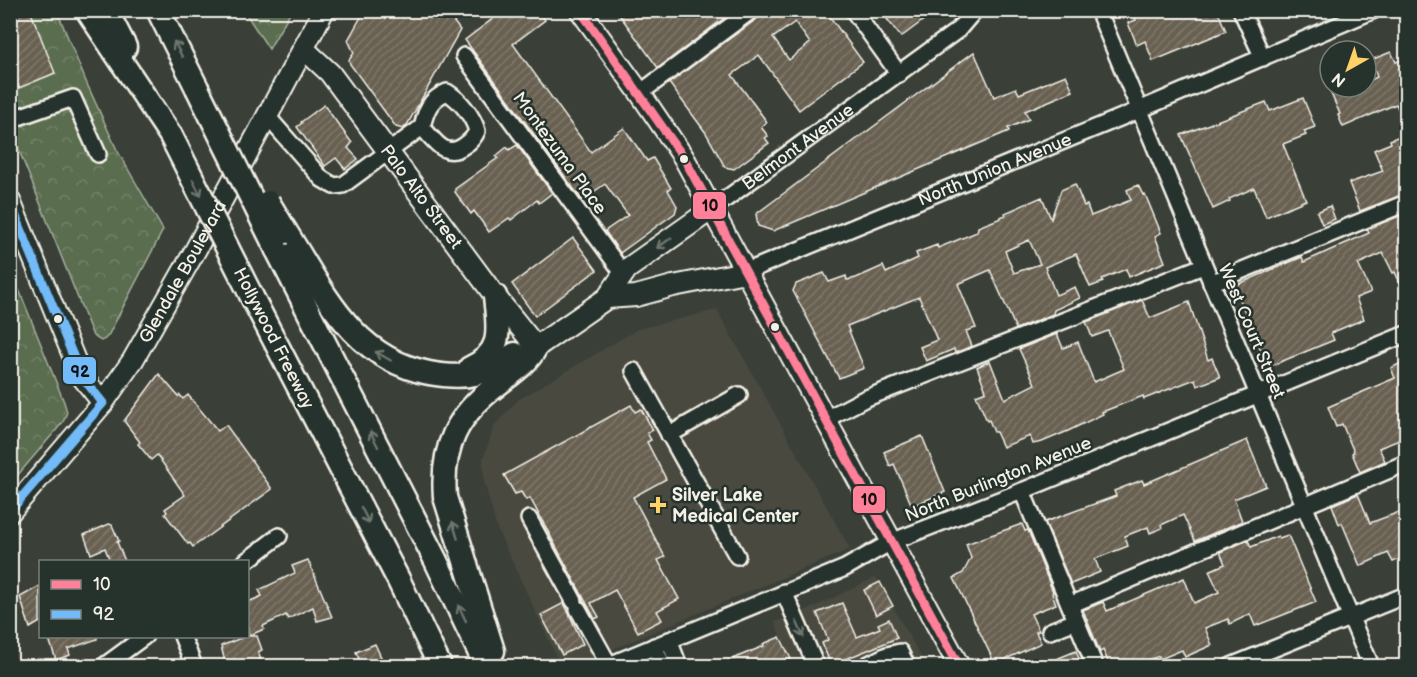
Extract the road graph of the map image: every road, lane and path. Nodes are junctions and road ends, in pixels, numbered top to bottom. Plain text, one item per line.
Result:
1 (87, 10) edge
2 (106, 10) edge
3 (158, 10) edge
4 (324, 10) edge
5 (580, 10) edge
6 (752, 10) edge
7 (853, 10) edge
8 (975, 10) edge
9 (1098, 10) edge
10 (1241, 10) edge
11 (1374, 10) edge
12 (303, 49) junction
13 (464, 56) dead end
14 (1263, 58) junction
15 (899, 74) junction
16 (640, 93) junction
17 (1139, 110) junction
18 (267, 116) junction
19 (10, 120) edge
20 (422, 127) dead end
21 (171, 136) junction
22 (389, 151) junction
23 (98, 154) dead end
24 (10, 201) edge
25 (1407, 203) edge
26 (711, 208) junction
27 (282, 241) junction
28 (1203, 266) junction
29 (745, 272) junction
30 (623, 273) junction
31 (1211, 283) junction
32 (495, 296) junction
33 (607, 298) junction
34 (1407, 334) edge
35 (536, 347) junction
36 (420, 371) junction
37 (634, 371) dead end
38 (739, 395) dead end
39 (1258, 395) junction
40 (102, 403) junction
41 (826, 419) junction
42 (669, 435) junction
43 (1407, 463) edge
44 (1022, 491) junction
45 (1303, 506) junction
46 (10, 512) edge
47 (529, 519) dead end
48 (279, 536) dead end
49 (891, 542) junction
50 (737, 556) dead end
51 (246, 560) edge
52 (784, 592) junction
53 (1407, 595) edge
54 (1070, 605) junction
55 (1351, 619) junction
56 (1076, 621) junction
57 (1050, 632) dead end
58 (142, 638) edge
59 (183, 638) edge
60 (669, 640) junction
61 (654, 646) junction
62 (104, 666) edge
63 (194, 666) edge
64 (440, 666) edge
65 (486, 666) edge
66 (497, 666) edge
67 (608, 666) edge
68 (663, 666) edge
69 (679, 666) edge
70 (816, 666) edge
71 (865, 666) edge
72 (906, 666) edge
73 (959, 666) edge
74 (1095, 666) edge
75 (1231, 666) edge
76 (1371, 666) edge

1 - 21 highway
2 - 21 highway, Hollywood Freeway
27 -> 3 highway, bridge
4 - 12 main road, Glendale Boulevard
5 - 16 main road
6 - 16 street
7 - 15 street
8 - 15 street, Belmont Avenue
9 - 17 street, West Court Street
10 - 14 street
11 - 14 street, North Union Avenue
12 - 18 main road, Glendale Boulevard
12 - 22 main road, Palo Alto Street
13 - 30 street, Montezuma Place
14 - 17 street, North Union Avenue
15 - 26 street, Belmont Avenue
16 - 26 main road
17 - 28 street, West Court Street
17 - 29 street, North Union Avenue
18 - 22 street
18 - 40 main road, Glendale Boulevard
19 - 23 street
20 - 22 street
21 -> 64 highway, Hollywood Freeway, bridge
22 - 32 main road, Palo Alto Street
24 - 40 main road
25 - 31 street
26 - 29 main road
26 -> 30 main road, Belmont Avenue
36 -> 27 highway
65 -> 27 highway
28 - 31 street, West Court Street
28 - 41 street
29 - 33 main road, North Union Avenue
29 - 41 main road
30 - 33 main road, Belmont Avenue
31 - 39 street, West Court Street
32 - 35 main road, Palo Alto Street
32 - 36 highway
33 - 35 main road, Belmont Avenue
34 - 39 street, North Burlington Avenue
35 - 36 highway
66 -> 35 highway
37 - 42 street
38 - 42 street
39 - 44 street, North Burlington Avenue
39 - 45 street, West Court Street
40 - 46 main road, Glendale Boulevard
41 - 49 main road
42 - 50 street
43 - 45 street
44 - 49 street, North Burlington Avenue
44 - 54 street
45 - 54 street
45 - 55 street, West Court Street
47 - 67 street
48 - 51 street
49 - 52 street, North Burlington Avenue
49 - 73 main road
52 - 60 street, North Burlington Avenue
52 -> 70 street
53 - 55 street
54 - 56 street
55 - 75 street
55 - 76 street, West Court Street
56 - 57 street
56 - 74 street
58 - 62 street
59 - 63 street
60 - 61 street, North Burlington Avenue
60 - 69 street
61 - 67 street, North Burlington Avenue
61 - 68 street
71 - 72 street

